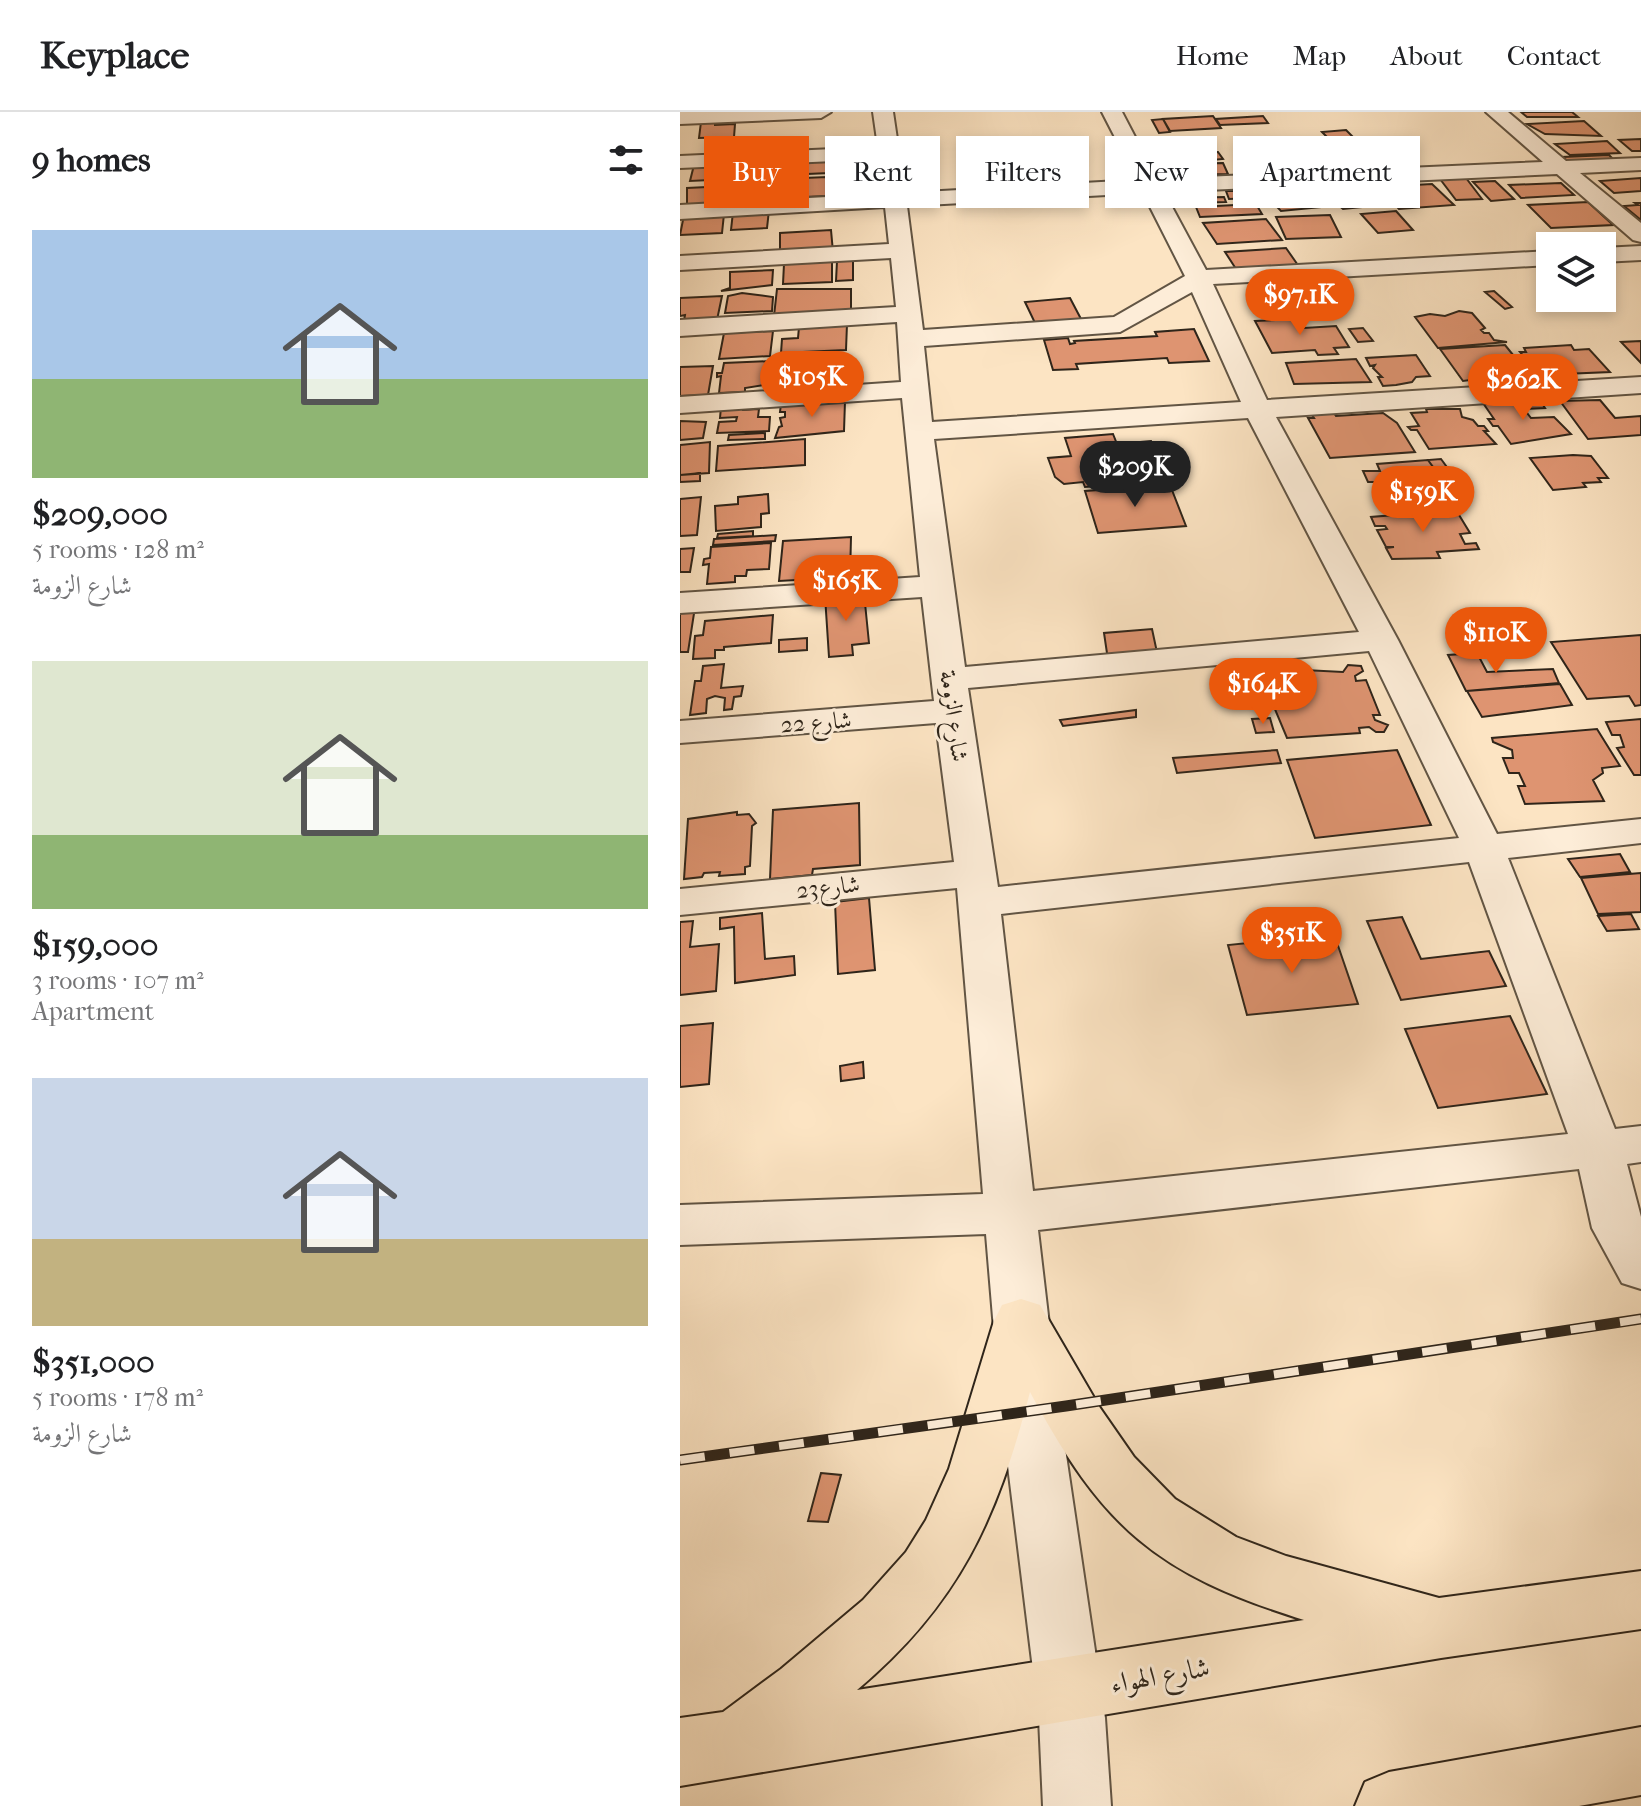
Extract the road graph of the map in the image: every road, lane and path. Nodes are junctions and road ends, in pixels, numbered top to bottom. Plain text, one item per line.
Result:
1 (821, 112) edge
2 (883, 112) edge
3 (1112, 112) edge
4 (1496, 112) edge
5 (680, 118) edge
6 (886, 136) edge
7 (1124, 136) edge
8 (825, 156) edge
9 (680, 162) edge
10 (1641, 164) edge
11 (1562, 169) junction
12 (1217, 183) edge
13 (1105, 188) edge
14 (940, 198) edge
15 (825, 204) edge
16 (897, 208) edge
17 (1160, 208) edge
18 (680, 212) edge
19 (1641, 235) edge
20 (901, 250) junction
21 (1641, 253) edge
22 (1616, 254) edge
23 (1536, 259) edge
24 (680, 263) edge
25 (1198, 278) junction
26 (910, 326) junction
27 (680, 328) edge
28 (1639, 388) edge
29 (915, 389) junction
30 (680, 405) edge
31 (1258, 410) junction
32 (919, 431) junction
33 (938, 586) junction
34 (680, 603) edge
35 (1381, 640) junction
36 (951, 695) junction
37 (680, 732) edge
38 (1641, 831) edge
39 (1484, 848) junction
40 (977, 888) junction
41 (680, 902) edge
42 (1620, 1147) edge
43 (1011, 1213) junction
44 (680, 1225) edge
45 (1641, 1268) edge
46 (1021, 1321) junction
47 (1641, 1600) edge
48 (1441, 1628) junction
49 (1068, 1691) junction
50 (709, 1747) edge
51 (1641, 1761) edge
52 (1077, 1806) edge
53 (1389, 1806) edge

1 - 5 street
2 - 6 street, شارع الزومة
3 - 7 street
4 - 11 street
8 - 9 street
10 - 11 street
11 - 12 street
11 - 19 street
13 - 14 street
15 - 18 street
16 - 20 street, شارع الزومة
17 - 25 street
20 - 24 street
20 - 26 street, شارع الزومة
21 - 22 street
23 - 25 street
25 - 26 street
25 - 31 street
26 - 27 street
26 - 29 street, شارع الزومة
28 - 31 street
29 - 30 street
29 - 32 street, شارع الزومة
31 - 32 street
31 - 35 street
32 - 33 street, شارع الزومة
33 - 34 street
33 - 36 street, شارع الزومة
35 - 36 street, شارع 22
35 - 39 street
36 - 37 street, شارع 22
36 - 40 street, شارع الزومة
38 - 39 street, شارع23
39 - 40 street, شارع23
39 - 42 street
40 - 41 street, شارع23
40 - 43 street, شارع الزومة
42 - 43 street
42 - 45 street
43 - 44 street
43 - 46 street, شارع الزومة
46 - 48 highway
46 - 49 street, شارع الزومة
46 - 50 highway
47 - 48 highway, شارع الهواء
48 - 49 highway, شارع الهواء
49 - 50 highway, شارع الهواء
49 - 52 street, شارع الزومة
51 - 53 highway

